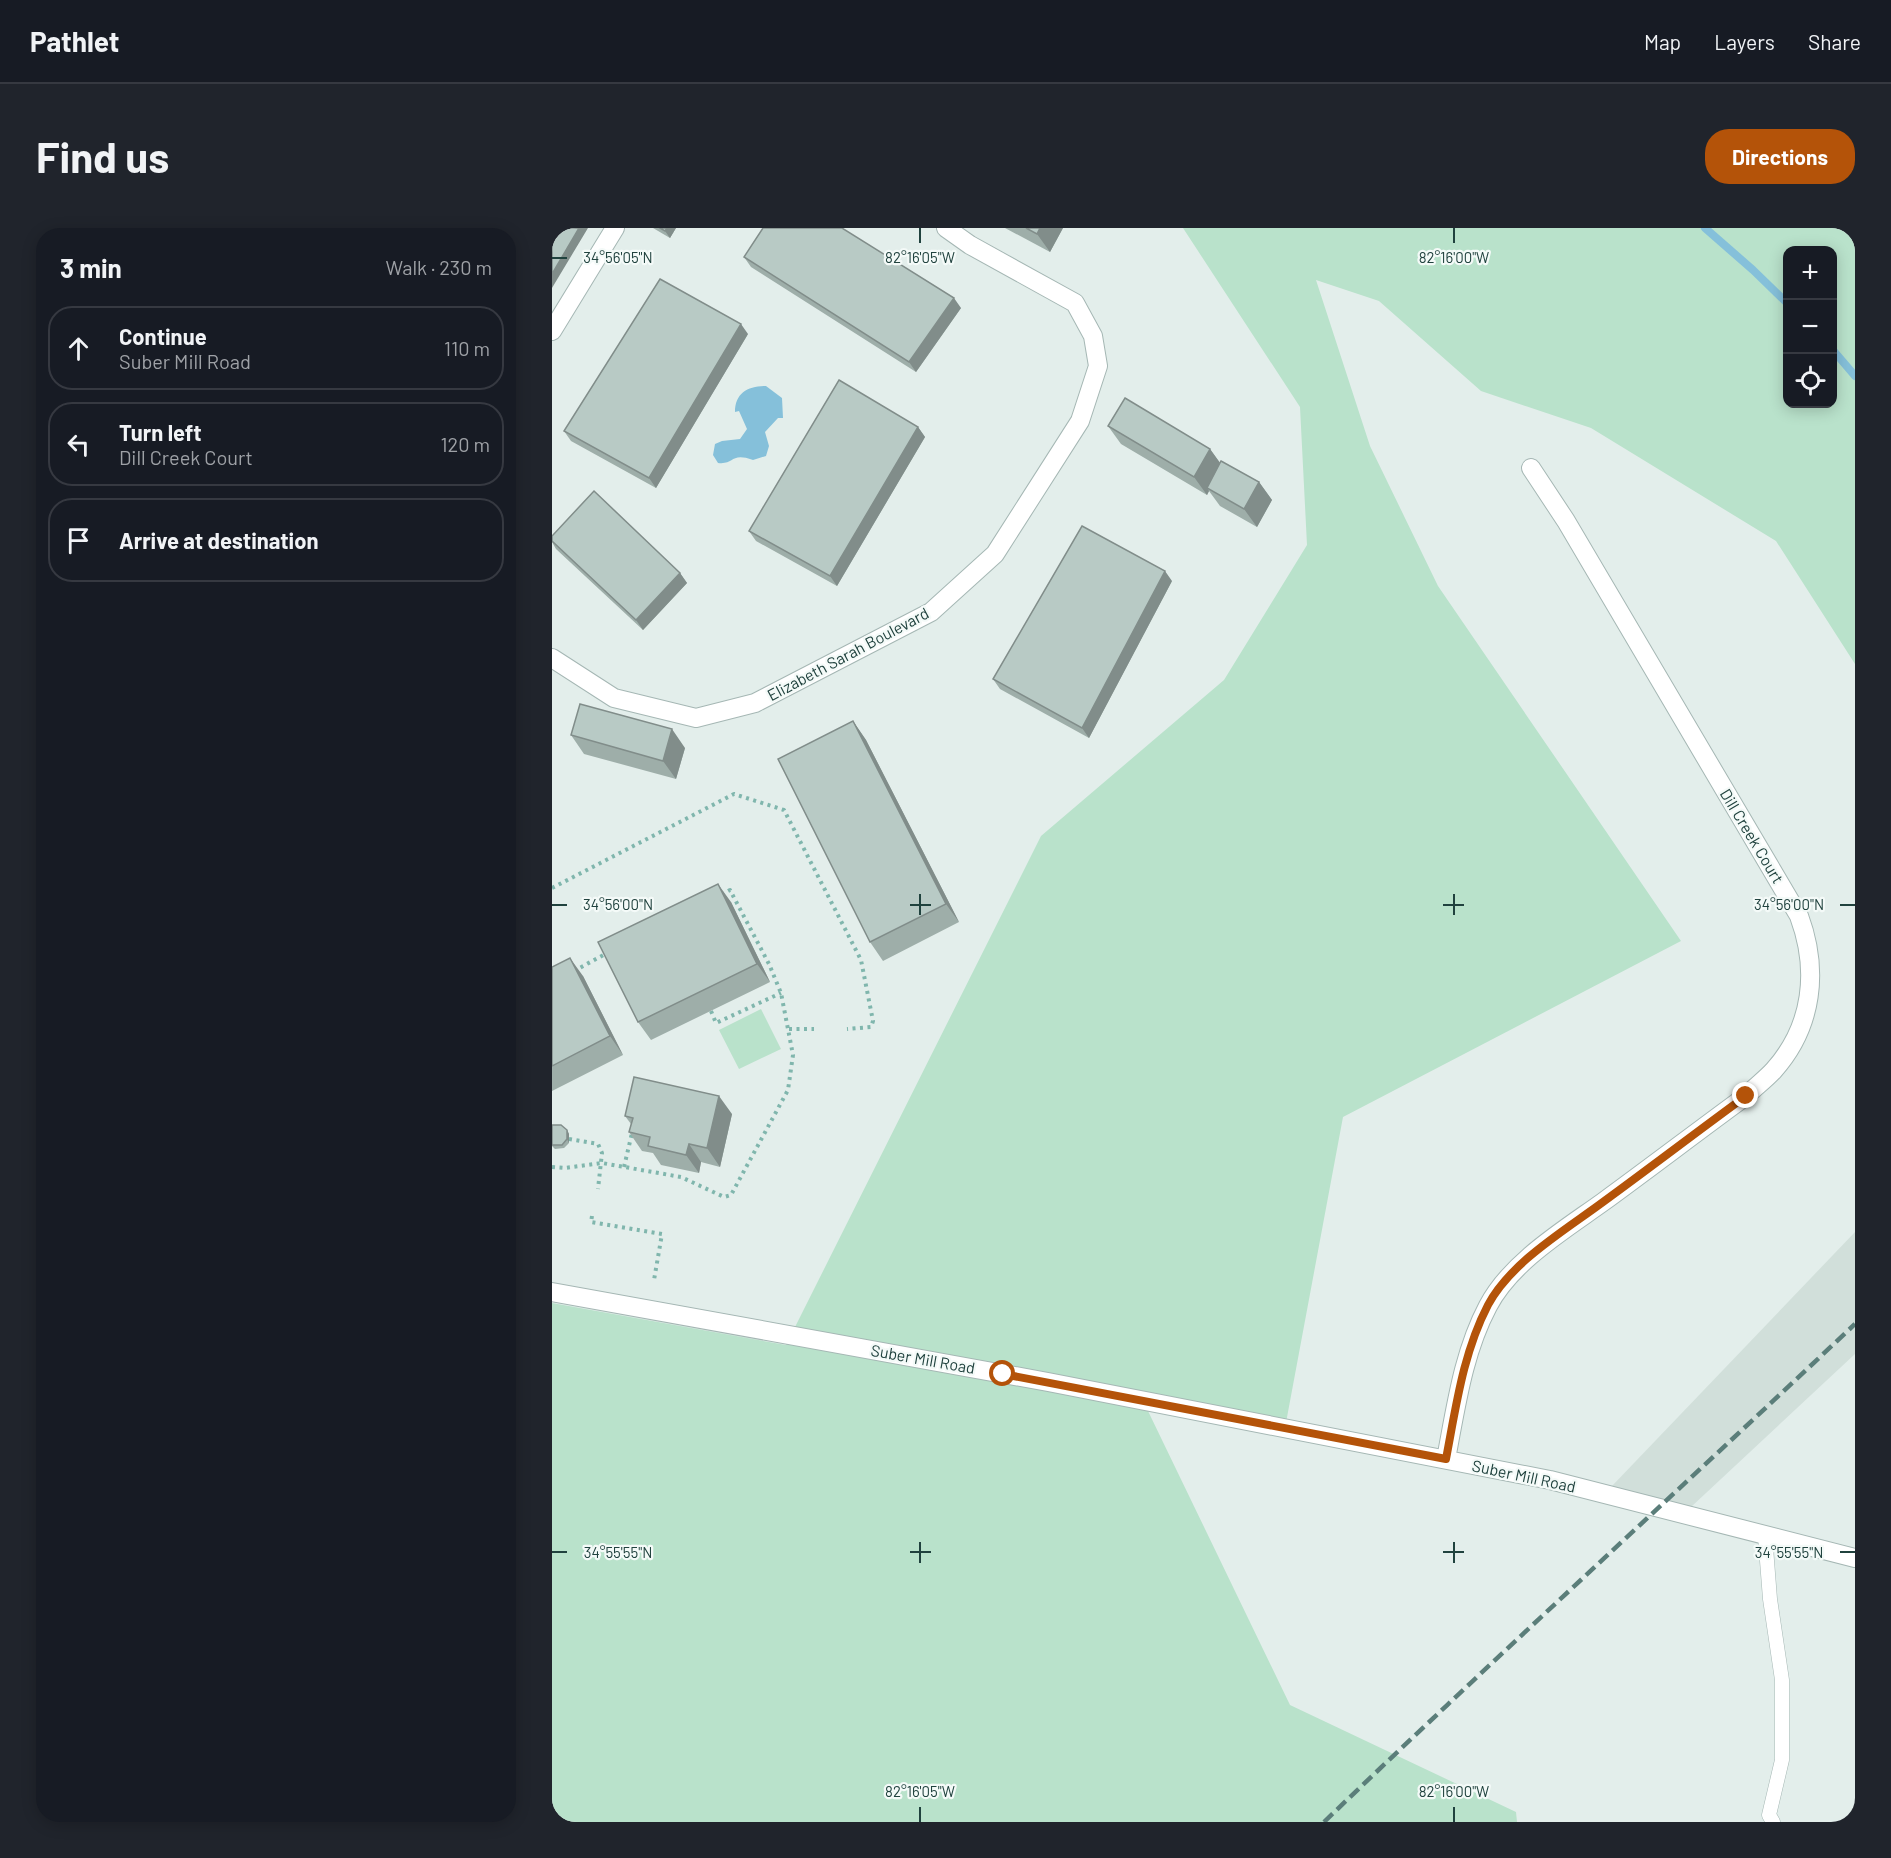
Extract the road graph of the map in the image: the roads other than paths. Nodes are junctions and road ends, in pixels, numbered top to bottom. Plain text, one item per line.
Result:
1 (615, 228) edge
2 (946, 228) edge
3 (552, 331) edge
4 (1531, 468) dead end
5 (552, 658) edge
6 (552, 1292) edge
7 (1446, 1459) junction
8 (1765, 1535) junction
9 (1855, 1558) edge
10 (1773, 1822) edge

1 - 3 street
2 - 5 street, Elizabeth Sarah Boulevard
4 - 7 street, Dill Creek Court
6 - 7 street, Suber Mill Road
7 - 8 street, Suber Mill Road
8 - 9 street, Suber Mill Road
8 - 10 lane

